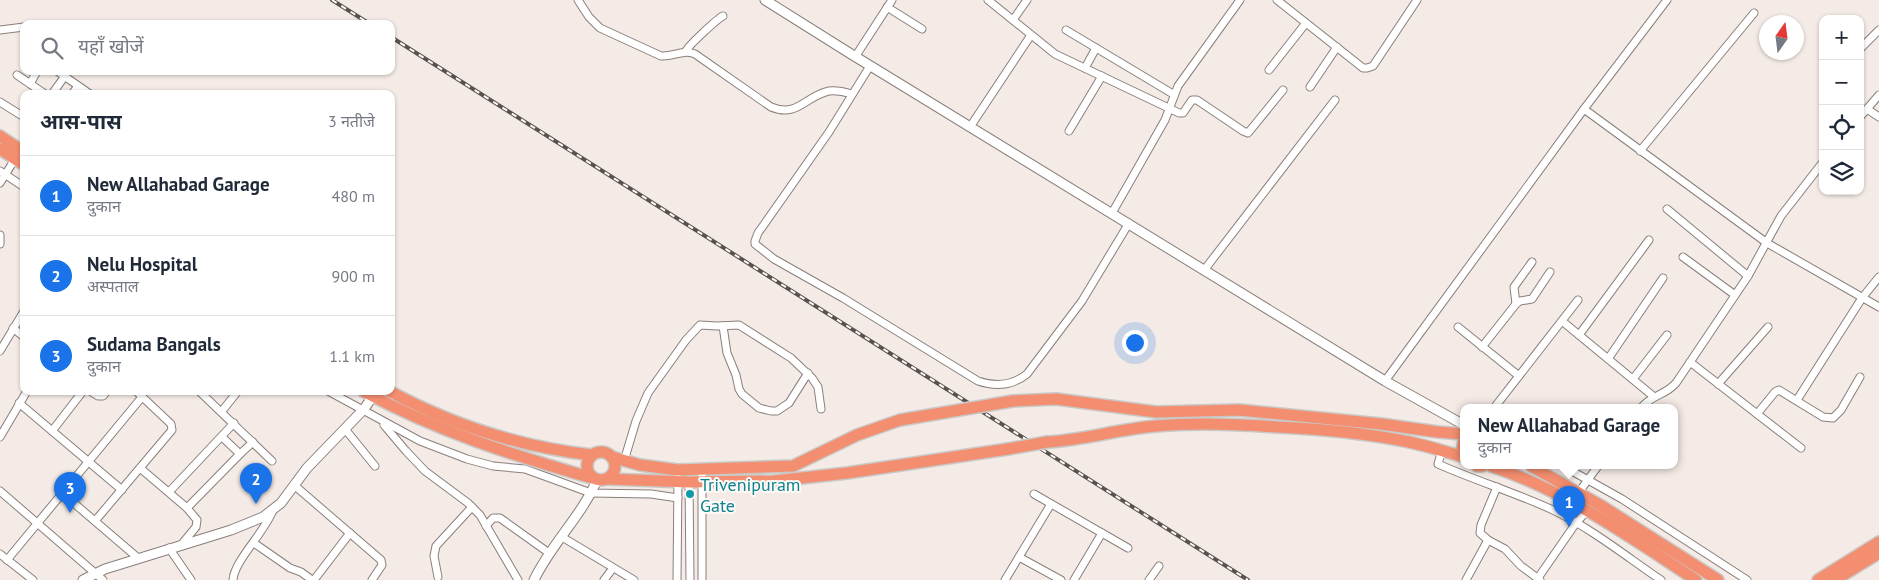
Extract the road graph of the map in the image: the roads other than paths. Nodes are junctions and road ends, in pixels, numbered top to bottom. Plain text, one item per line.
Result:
1 (578, 0) edge
2 (765, 0) edge
3 (892, 0) edge
4 (988, 0) edge
5 (1026, 0) edge
6 (1240, 0) edge
7 (1277, 0) edge
8 (1416, 0) edge
9 (1667, 0) edge
10 (887, 7) junction
11 (1754, 13) dead end
12 (723, 16) dead end
13 (1013, 20) junction
14 (1306, 23) junction
15 (20, 28) edge
16 (922, 29) dead end
17 (0, 30) edge
18 (1066, 30) dead end
19 (1879, 30) edge
20 (1032, 35) junction
21 (1864, 46) edge
22 (1337, 47) junction
23 (1096, 48) junction
24 (686, 52) junction
25 (855, 57) junction
26 (870, 66) junction
27 (1085, 68) junction
28 (1269, 70) dead end
29 (18, 75) dead end
30 (35, 75) edge
31 (65, 76) joint
32 (1102, 76) junction
33 (30, 84) junction
34 (78, 86) junction
35 (1310, 87) dead end
36 (39, 90) edge
37 (55, 90) edge
38 (75, 90) edge
39 (84, 90) edge
40 (1283, 90) dead end
41 (852, 94) junction
42 (1173, 94) junction
43 (1879, 95) edge
44 (1335, 100) dead end
45 (0, 102) edge
46 (1170, 109) junction
47 (1584, 109) junction
48 (1868, 109) junction
49 (1864, 113) edge
50 (20, 115) edge
51 (1879, 118) edge
52 (970, 127) junction
53 (1069, 131) dead end
54 (0, 136) edge
55 (0, 149) edge
56 (1640, 151) junction
57 (20, 158) edge
58 (20, 159) edge
59 (20, 160) edge
60 (1819, 167) edge
61 (3, 173) edge
62 (0, 183) edge
63 (20, 184) edge
64 (1667, 210) dead end
65 (1112, 213) junction
66 (1129, 223) junction
67 (0, 235) edge
68 (1649, 240) dead end
69 (1767, 243) junction
70 (0, 244) edge
71 (1683, 257) dead end
72 (1532, 262) dead end
73 (1205, 269) junction
74 (1550, 272) dead end
75 (1748, 276) junction
76 (1663, 278) dead end
77 (1879, 278) edge
78 (1734, 295) junction
79 (1862, 298) junction
80 (1578, 300) dead end
81 (1516, 304) junction
82 (1879, 307) edge
83 (20, 318) edge
84 (1562, 321) junction
85 (723, 326) junction
86 (1458, 327) dead end
87 (1768, 327) dead end
88 (13, 328) junction
89 (20, 333) edge
90 (1667, 334) dead end
91 (1579, 335) junction
92 (1482, 347) junction
93 (1, 348) edge
94 (1608, 360) junction
95 (1690, 362) junction
96 (808, 373) junction
97 (1519, 376) junction
98 (1860, 377) dead end
99 (1632, 379) junction
100 (1385, 380) junction
101 (1718, 384) junction
102 (395, 394) edge
103 (24, 395) edge
104 (80, 395) edge
105 (204, 395) edge
106 (235, 395) edge
107 (335, 395) edge
108 (368, 395) edge
109 (370, 395) edge
110 (1653, 396) junction
111 (142, 397) joint
112 (1797, 400) junction
113 (19, 403) junction
114 (1497, 404) edge
115 (1645, 404) edge
116 (821, 409) dead end
117 (363, 410) junction
118 (222, 411) junction
119 (1757, 414) junction
120 (381, 421) junction
121 (234, 423) junction
122 (1460, 423) edge
123 (3, 426) edge
124 (345, 428) junction
125 (52, 431) junction
126 (1460, 434) edge
127 (0, 437) edge
128 (222, 437) junction
129 (253, 442) junction
130 (1802, 448) dead end
131 (1442, 450) junction
132 (240, 454) junction
133 (592, 455) junction
134 (1460, 456) edge
135 (612, 457) junction
136 (89, 461) junction
137 (272, 461) dead end
138 (624, 461) junction
139 (375, 466) dead end
140 (140, 468) junction
141 (1498, 469) edge
142 (1537, 469) edge
143 (1569, 469) edge
144 (1596, 469) edge
145 (684, 476) junction
146 (702, 476) junction
147 (599, 479) junction
148 (1588, 479) junction
149 (294, 485) junction
150 (1497, 487) junction
151 (122, 490) junction
152 (0, 491) edge
153 (169, 492) junction
154 (1579, 492) junction
155 (62, 493) junction
156 (591, 493) junction
157 (1034, 494) dead end
158 (678, 498) junction
159 (1052, 504) junction
160 (472, 507) junction
161 (187, 508) junction
162 (273, 509) junction
163 (1588, 510) junction
164 (678, 512) junction
165 (690, 512) junction
166 (702, 512) junction
167 (95, 522) junction
168 (38, 523) junction
169 (1576, 523) junction
170 (486, 526) junction
171 (350, 533) junction
172 (1102, 533) junction
173 (562, 537) junction
174 (1488, 540) junction
175 (1879, 542) edge
176 (254, 543) junction
177 (180, 545) junction
178 (170, 548) junction
179 (1128, 548) dead end
180 (549, 553) junction
181 (1879, 553) edge
182 (0, 554) edge
183 (1019, 557) junction
184 (138, 558) junction
185 (7, 560) junction
186 (1159, 566) dead end
187 (613, 568) junction
188 (94, 573) junction
189 (438, 577) dead end
190 (1539, 579) edge
191 (32, 580) edge
192 (83, 580) edge
193 (103, 580) edge
194 (192, 580) edge
195 (232, 580) edge
196 (313, 580) edge
197 (372, 580) edge
198 (518, 580) edge
199 (534, 580) edge
200 (604, 580) edge
201 (634, 580) edge
202 (676, 580) edge
203 (690, 580) edge
204 (702, 580) edge
205 (1005, 580) edge
206 (1061, 580) edge
207 (1074, 580) edge
208 (1148, 580) edge
209 (1466, 580) edge
210 (1661, 580) edge
211 (1696, 580) edge
212 (1718, 580) edge
213 (1747, 580) edge
214 (1818, 580) edge
215 (1835, 580) edge

1 - 24 street
2 - 25 street
3 - 10 street
4 - 13 street
5 - 13 street
6 - 42 street
7 - 14 street
8 - 22 street
9 - 47 street
10 - 16 street
10 - 25 street
11 - 56 street
12 - 24 street
13 - 20 street
14 - 22 street
14 - 28 street
15 - 17 street
18 - 23 street
19 - 21 street
20 - 27 street
20 - 52 street
22 - 35 street
23 - 27 street
23 - 42 street
24 - 41 street
25 - 26 street
26 - 41 street
26 - 52 street
27 - 32 street
29 - 33 street
30 - 33 street
31 - 34 street
31 - 37 street
32 - 46 street
32 - 53 street
33 - 36 street
34 - 38 street
34 - 39 street
40 - 46 street
41 - 66 street
42 - 46 street
43 - 48 street
44 - 73 street
45 - 50 street
46 - 65 street
47 - 56 street
47 - 100 street
48 - 49 street
48 - 51 street
52 - 65 street
54 - 57 highway
55 - 58 highway
56 - 69 street
59 - 61 street
60 - 69 street
61 - 62 street
61 - 63 street
64 - 75 street
65 - 66 street
66 - 73 street
67 - 70 street
68 - 91 street
69 - 75 street
69 - 79 street
71 - 78 street
72 - 81 street
73 - 100 street
74 - 81 street
75 - 78 street
76 - 94 street
77 - 79 street
78 - 95 street
79 - 82 street
79 - 112 street
80 - 84 street
81 - 92 street
83 - 88 street
84 - 91 street
84 - 97 street
85 - 96 street
85 - 96 street
85 - 138 street
86 - 92 street
87 - 101 street
88 - 89 street
88 - 93 street
90 - 99 street
91 - 94 street
92 - 97 street
94 - 99 street
95 - 101 street
95 - 110 street
96 - 116 street
97 - 114 street
98 - 112 street
99 - 110 street
100 - 122 street
101 - 119 street
102 - 133 highway
103 - 113 street
104 - 125 street
105 - 118 street
106 - 118 street
107 - 117 street
108 - 117 street
109 - 147 highway
110 - 115 street
111 - 136 street
111 - 140 street
112 - 119 street
113 - 123 street
113 - 125 street
117 - 120 street
117 - 124 street
118 - 121 street
119 - 130 street
120 - 156 street
120 - 160 street
121 - 128 street
121 - 129 street
123 - 127 street
124 - 139 street
124 - 149 street
125 - 136 street
126 - 146 highway, bridge
128 - 132 street
128 - 153 street
129 - 132 street
129 - 137 street
131 - 134 highway
131 - 146 highway, bridge
131 - 150 street
132 - 161 street
133 - 135 highway
133 - 147 highway
135 - 138 highway
135 - 147 highway
136 - 151 street
136 - 155 street
138 - 145 highway
140 - 151 street
140 - 153 street
141 - 163 highway
142 - 154 highway
143 - 148 street
144 - 148 street
145 - 146 highway
145 - 147 highway
145 - 158 street
145 - 165 street
146 - 166 street
147 - 156 street
148 - 154 street
148 - 213 street
149 - 162 street
149 - 171 street
150 - 169 street
150 - 174 street
151 - 167 street
152 - 168 street
153 - 161 street
154 - 212 highway
155 - 167 street
155 - 168 street
156 - 158 street
156 - 173 street
157 - 159 street
158 - 164 street
159 - 172 street
159 - 183 street
160 - 170 street
160 - 189 street
161 - 177 street
162 - 176 street
162 - 177 street
163 - 169 street
163 - 211 highway
164 - 165 street
164 - 202 street
165 - 166 street
165 - 203 street
166 - 204 street
167 - 184 street
168 - 185 street
168 - 188 street
169 - 190 street
169 - 210 street
170 - 180 street
170 - 198 street
171 - 196 street
171 - 197 street
172 - 179 street
172 - 207 street
173 - 180 street
173 - 187 street
174 - 190 street
174 - 209 street
175 - 214 highway
176 - 195 street
176 - 196 street
177 - 178 street
178 - 184 street
178 - 194 street
180 - 199 street
181 - 215 highway
182 - 185 street
183 - 205 street
183 - 206 street
184 - 188 street
185 - 191 street
186 - 208 street
187 - 200 street
187 - 201 street
188 - 192 street
188 - 193 street

